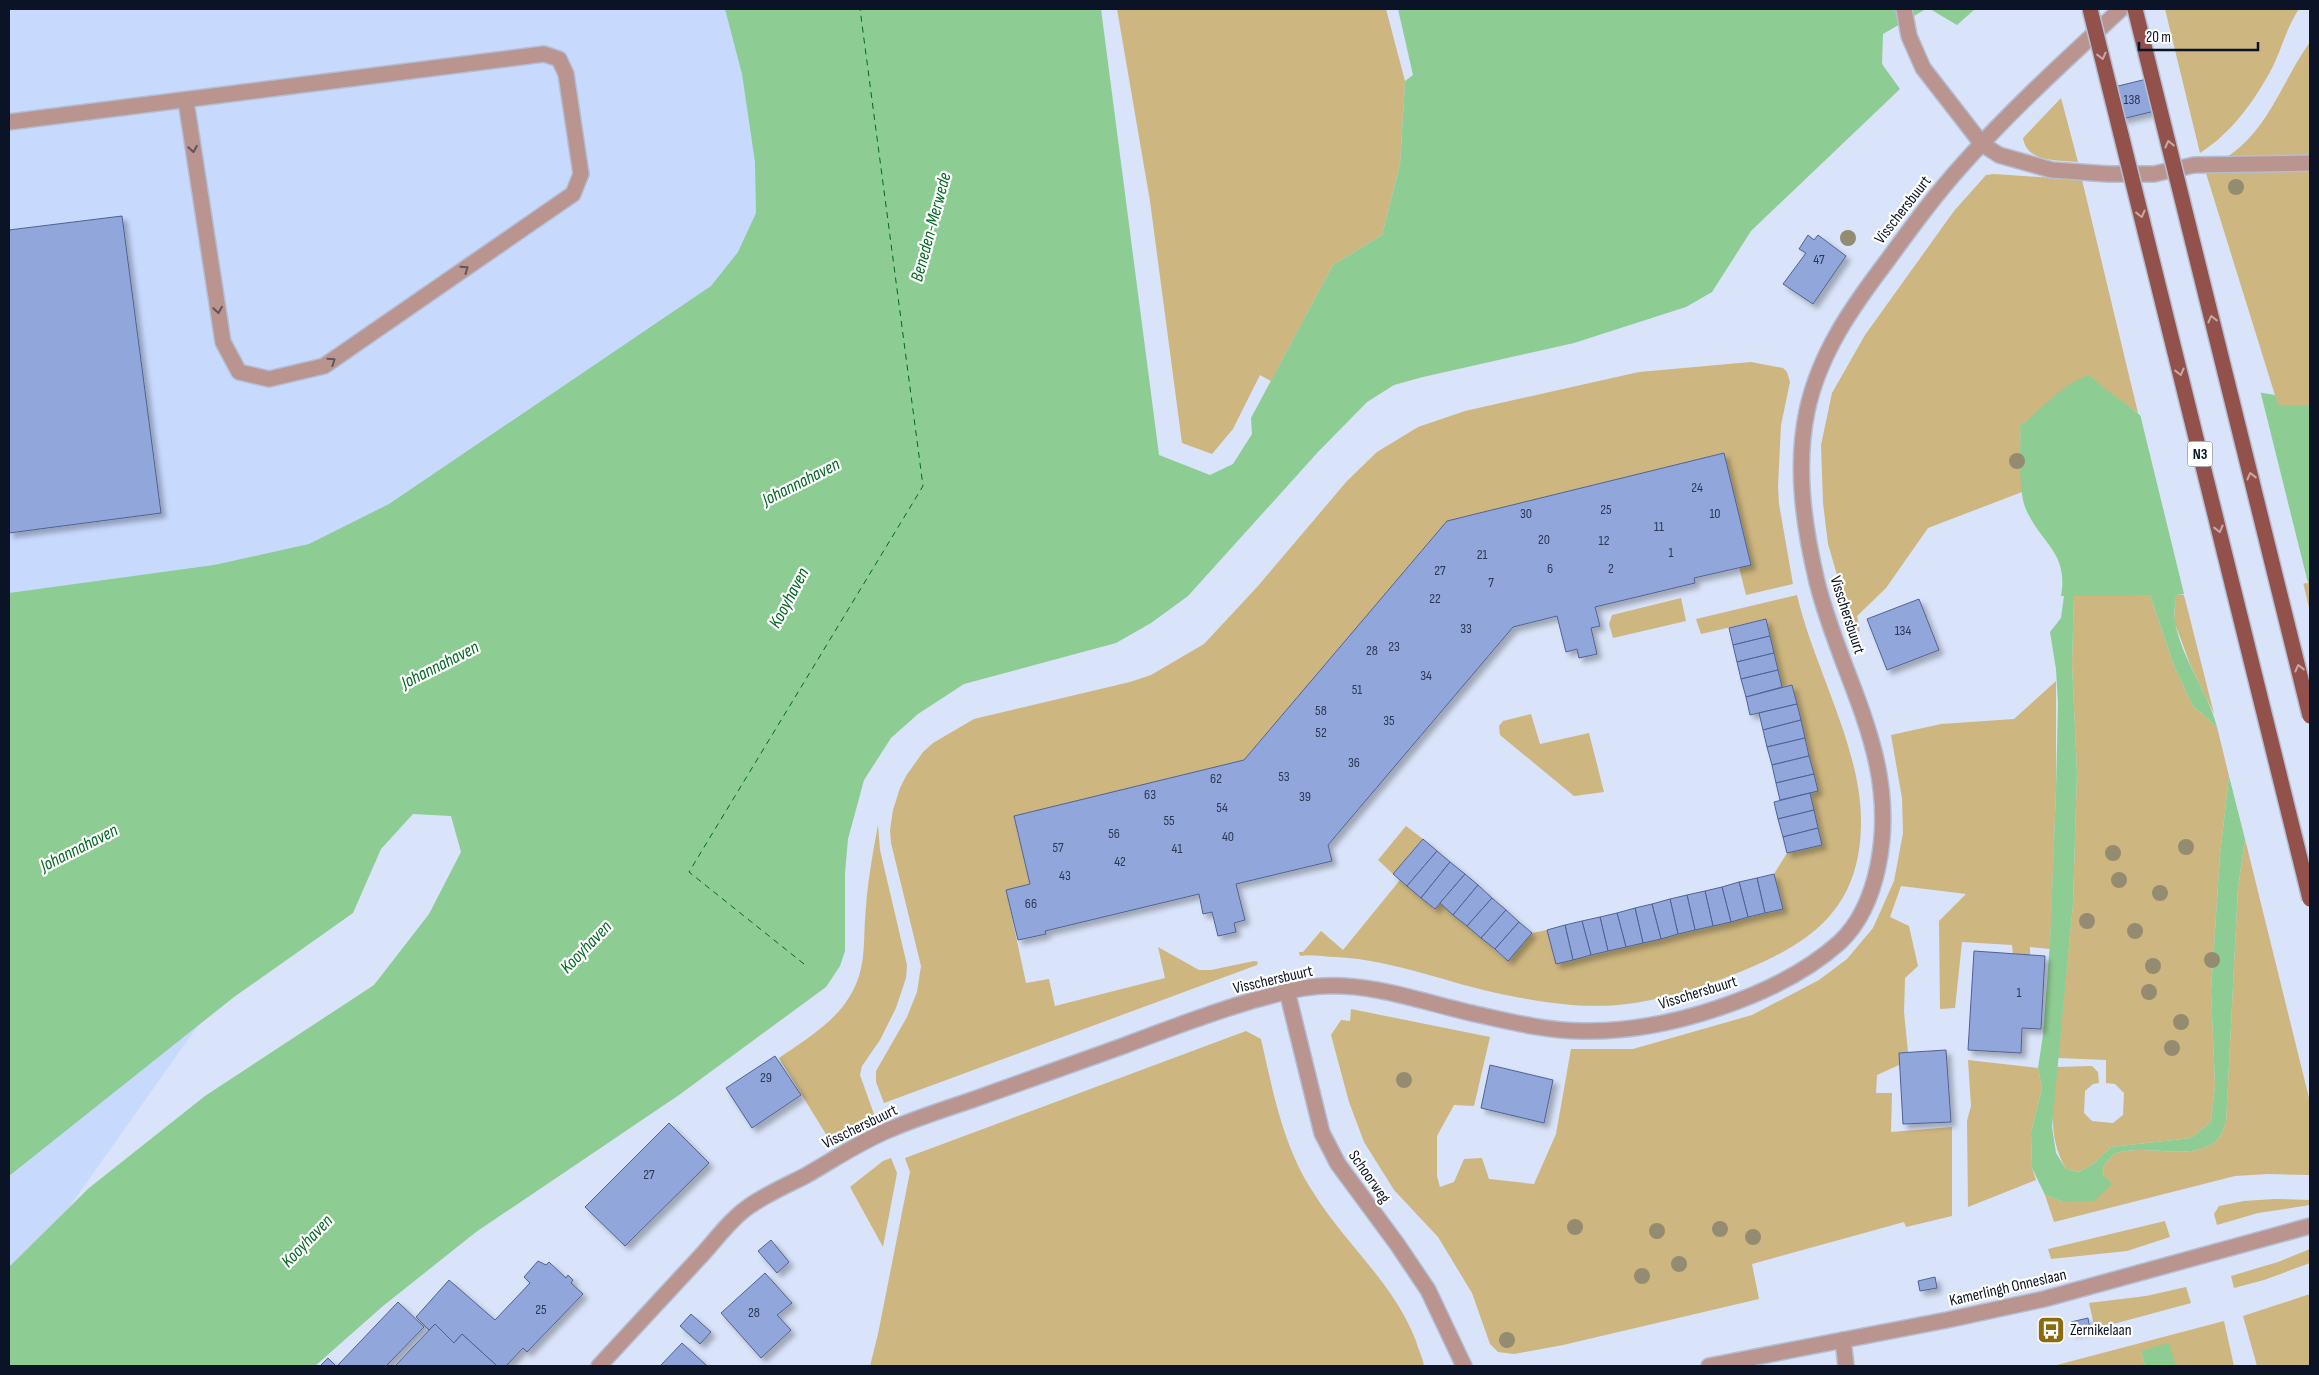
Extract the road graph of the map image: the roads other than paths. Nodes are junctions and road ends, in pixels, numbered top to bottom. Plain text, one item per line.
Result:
1 (1904, 9) edge
2 (2090, 9) edge
3 (2121, 9) edge
4 (2135, 9) edge
5 (186, 101) junction
6 (9, 122) edge
7 (1982, 144) junction
8 (2310, 163) edge
9 (2310, 716) edge
10 (2310, 899) edge
11 (1288, 991) junction
12 (2310, 1226) edge
13 (1843, 1340) junction
14 (599, 1366) edge
15 (1464, 1366) edge
16 (1709, 1366) edge
17 (1846, 1366) edge

1 - 7 street
2 -> 10 main road, N3, bridge
3 - 7 street, Visschersbuurt
9 -> 4 main road, bridge
5 -> 5 street
5 - 6 street
7 - 8 street
7 - 11 street, Visschersbuurt
11 - 14 street, Visschersbuurt
11 - 15 street, Schoorweg
12 - 13 street, Kamerlingh Onneslaan
13 - 16 street, Kamerlingh Onneslaan
13 - 17 street

